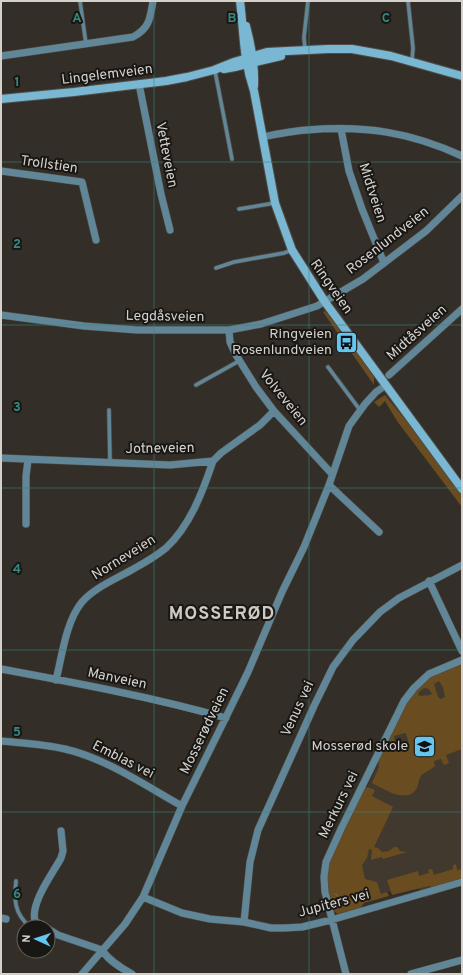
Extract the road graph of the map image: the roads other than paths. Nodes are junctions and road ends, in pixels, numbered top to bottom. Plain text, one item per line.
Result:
1 (80, 1) edge
2 (153, 1) edge
3 (240, 1) edge
4 (308, 1) edge
5 (408, 1) edge
6 (86, 44) junction
7 (305, 50) junction
8 (1, 56) edge
9 (249, 60) junction
10 (412, 61) junction
11 (214, 70) junction
12 (462, 76) edge
13 (139, 84) junction
14 (1, 99) edge
15 (341, 128) junction
16 (262, 137) junction
17 (462, 156) edge
18 (232, 159) dead end
19 (1, 171) edge
20 (462, 196) edge
21 (275, 203) junction
22 (239, 209) dead end
23 (170, 230) dead end
24 (96, 240) dead end
25 (292, 250) junction
26 (384, 263) junction
27 (216, 268) dead end
28 (325, 302) junction
29 (462, 310) edge
30 (1, 314) edge
31 (229, 330) junction
32 (238, 361) junction
33 (328, 367) dead end
34 (389, 375) dead end
35 (196, 385) dead end
36 (386, 385) junction
37 (109, 410) dead end
38 (360, 410) junction
39 (274, 411) junction
40 (1, 458) edge
41 (28, 460) junction
42 (213, 461) junction
43 (110, 462) junction
44 (332, 474) junction
45 (329, 485) junction
46 (462, 489) edge
47 (26, 524) dead end
48 (379, 532) dead end
49 (462, 565) edge
50 (429, 581) junction
51 (462, 651) edge
52 (462, 660) edge
53 (1, 669) edge
54 (56, 680) junction
55 (226, 718) junction
56 (1, 741) edge
57 (182, 806) junction
58 (61, 832) dead end
59 (16, 881) dead end
60 (462, 882) edge
61 (143, 897) junction
62 (22, 919) edge
63 (35, 919) edge
64 (331, 920) junction
65 (244, 922) junction
66 (58, 935) edge
67 (102, 950) junction
68 (462, 960) edge
69 (82, 974) edge
70 (132, 974) edge
71 (346, 974) edge
72 (411, 974) edge

1 - 6 lane
2 - 6 street
3 - 9 main road, Ringveien
4 - 7 lane
5 - 10 lane
6 - 8 street
7 - 9 main road, Lingelemveien
7 - 10 main road, Lingelemveien
9 - 11 main road, Lingelemveien
9 - 16 main road, Ringveien
10 - 12 main road, Lingelemveien
11 - 13 main road, Lingelemveien
11 - 18 lane
13 - 14 main road, Lingelemveien
13 - 23 street, Vetteveien
15 - 16 street
15 - 17 street
15 - 26 street, Midtveien
16 - 21 main road, Ringveien
19 - 24 street, Trollstien
20 - 26 street, Rosenlundveien
21 - 22 lane
21 - 25 main road, Ringveien
25 - 27 lane
25 - 28 main road, Ringveien
26 - 28 street, Rosenlundveien
28 - 31 street, Legdåsveien
28 - 36 main road, Ringveien
29 - 34 street, Midtåsveien
30 - 31 street, Legdåsveien
31 - 32 street, Volveveien
32 - 35 lane
32 - 39 street, Volveveien
33 - 38 lane
36 - 38 street, Mosserødveien
36 - 46 main road, Ringveien
37 - 43 lane
38 - 44 street, Mosserødveien
39 - 42 street, Jotneveien
39 - 44 street, Volveveien
40 - 41 street, Jotneveien
41 - 43 street, Jotneveien
41 - 47 street
42 - 43 street, Jotneveien
42 - 54 street, Norneveien
44 - 45 street, Mosserødveien
45 - 48 street
45 - 55 street, Mosserødveien
49 - 50 street, Venus vei
50 - 51 street
50 - 65 street, Venus vei
52 - 64 street, Merkurs vei
53 - 54 street, Manveien
54 - 55 street, Manveien
55 - 57 street, Mosserødveien
56 - 57 street, Emblas vei
57 - 61 street, Mosserødveien
58 - 63 street
59 - 62 lane
60 - 64 street, Jupiters vei
61 - 65 street, Jupiters vei
61 - 67 street, Mosserødveien
64 - 65 street, Jupiters vei
64 - 71 street, Merkurs vei
66 - 67 street
67 - 69 street, Mosserødveien
67 - 70 street
68 - 72 street

